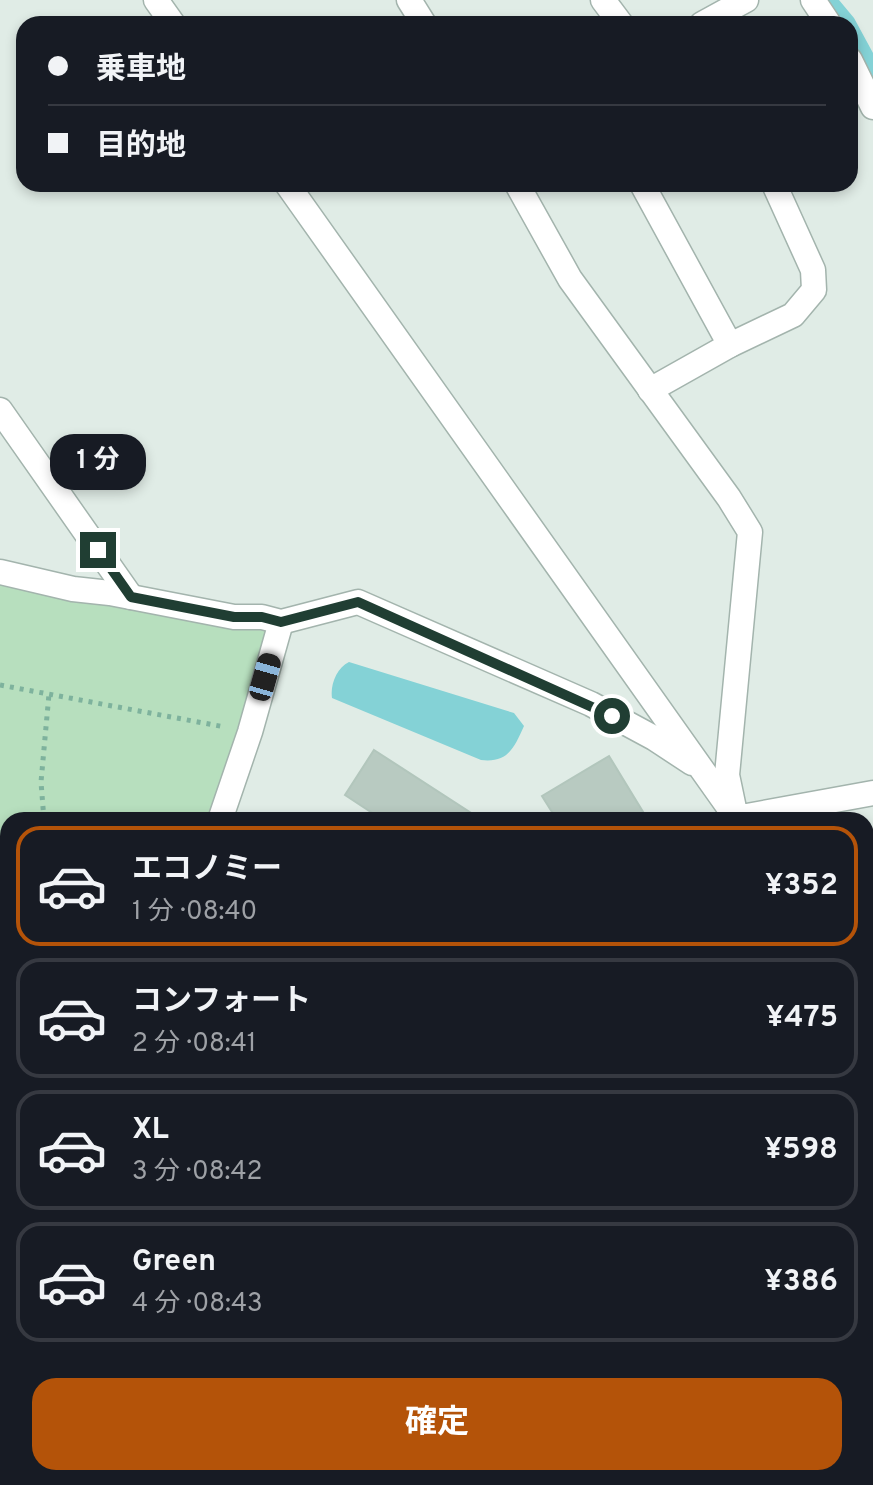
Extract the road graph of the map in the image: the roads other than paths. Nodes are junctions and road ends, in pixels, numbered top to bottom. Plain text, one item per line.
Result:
1 (746, 0) edge
2 (717, 16) edge
3 (858, 76) edge
4 (873, 107) edge
5 (293, 192) edge
6 (521, 192) edge
7 (646, 192) edge
8 (778, 192) edge
9 (730, 345) junction
10 (650, 390) junction
11 (0, 410) edge
12 (0, 572) edge
13 (131, 597) junction
14 (281, 622) junction
15 (704, 771) junction
16 (873, 793) edge
17 (223, 812) edge
18 (732, 812) edge
19 (735, 812) edge
20 (774, 812) edge

1 - 2 street
3 - 4 street
5 - 15 street
6 - 10 street
7 - 9 street
8 - 9 street
9 - 10 street
10 - 19 street
11 - 13 street
12 - 13 street
13 - 14 street
14 - 15 street
14 - 17 street
15 - 18 street
16 - 20 street

